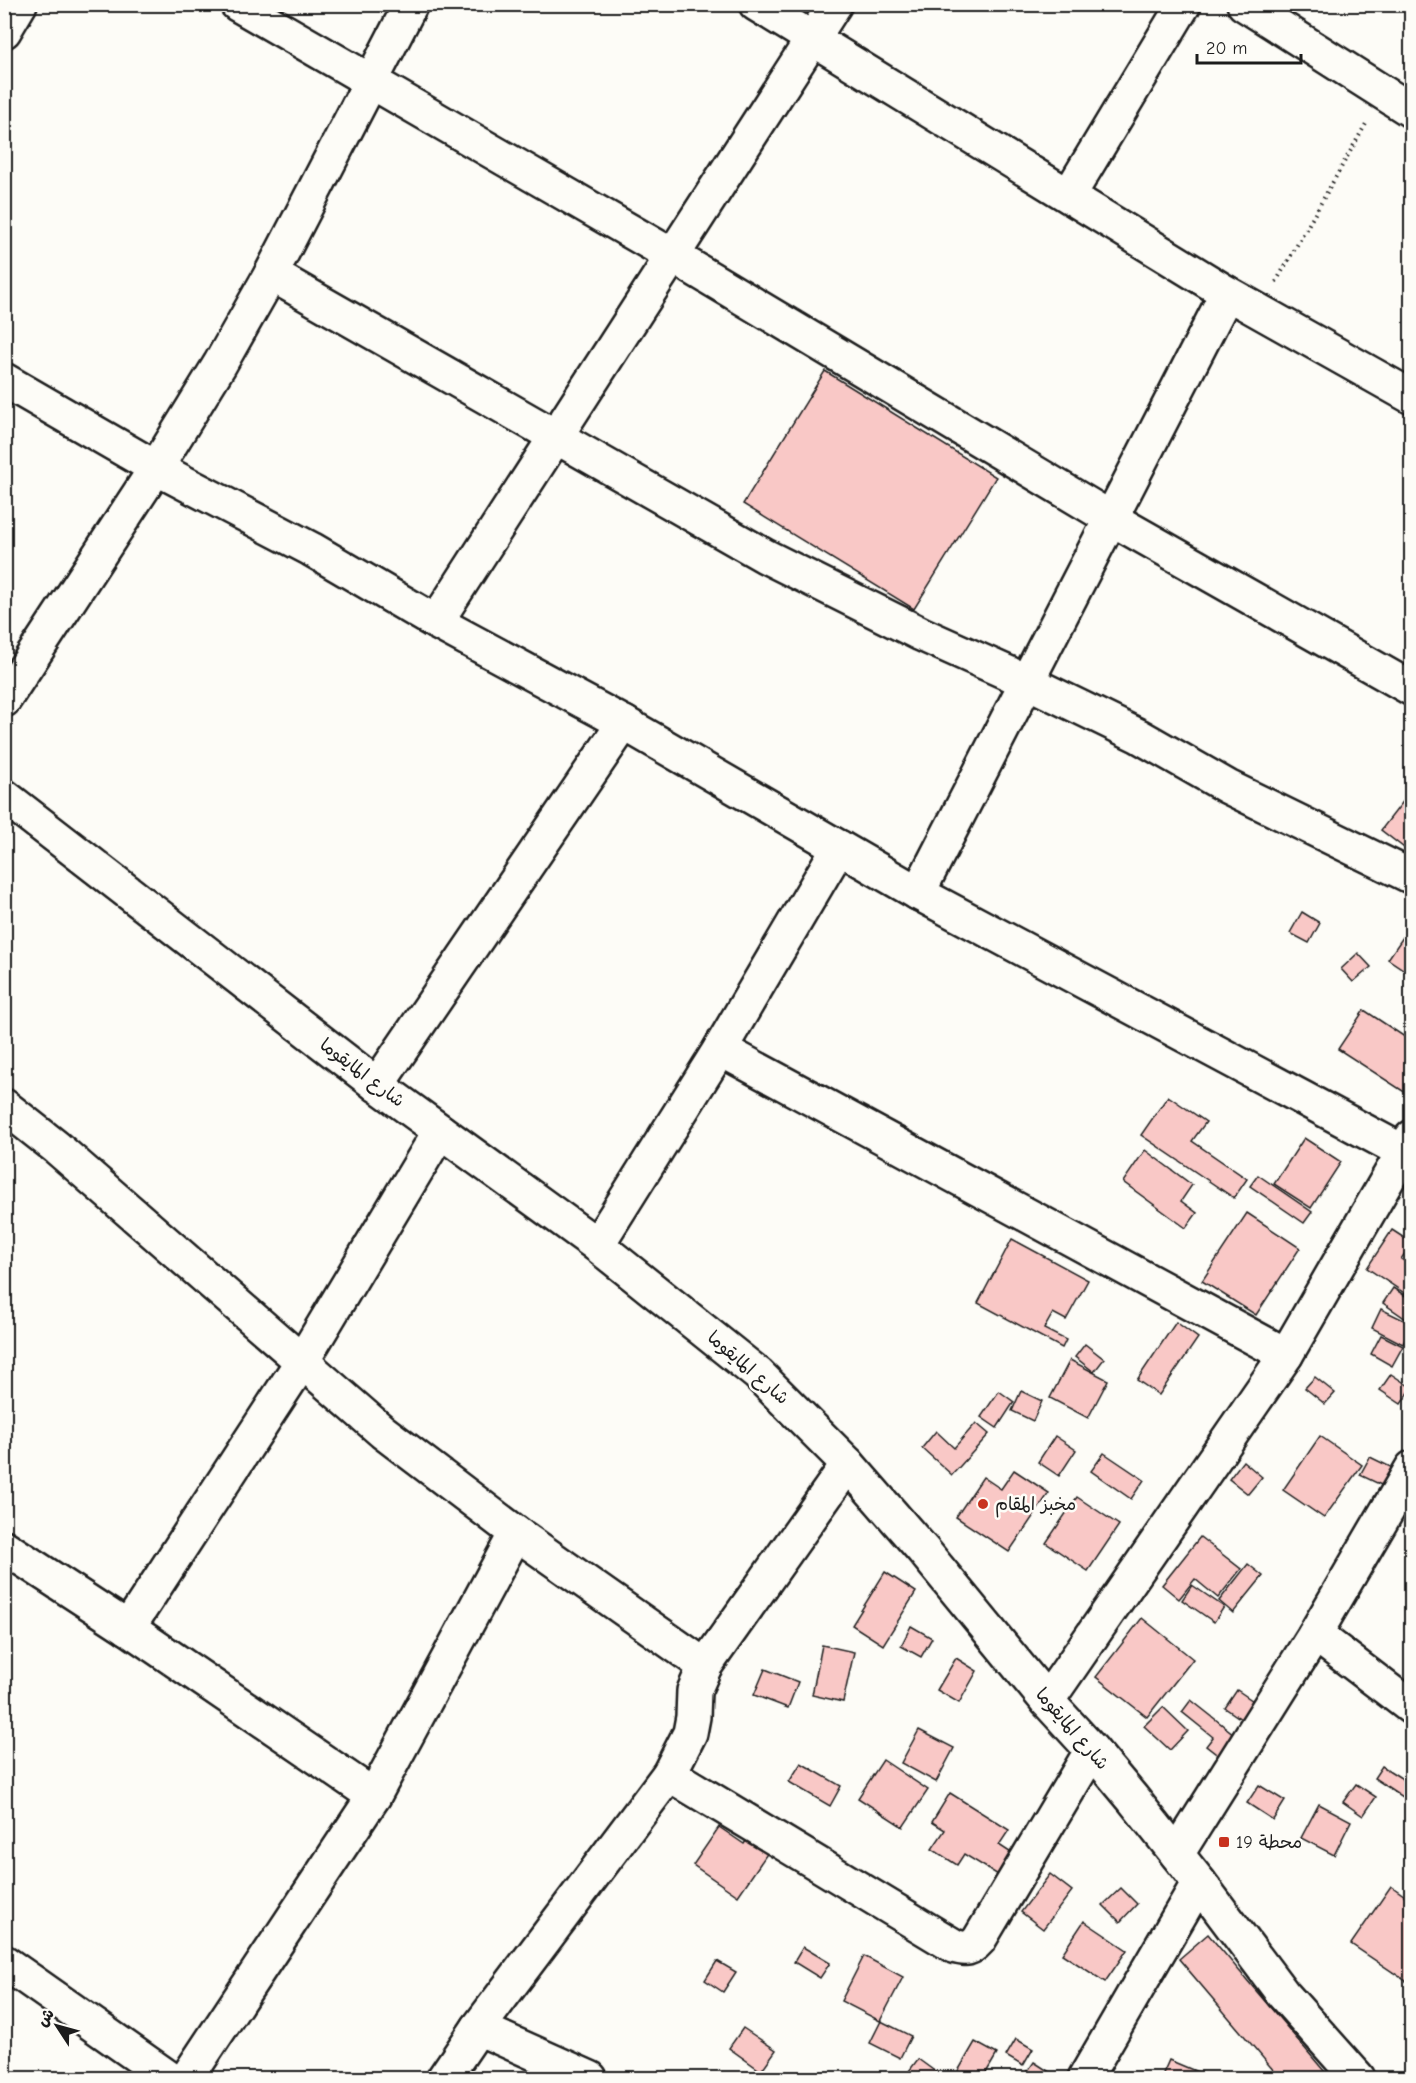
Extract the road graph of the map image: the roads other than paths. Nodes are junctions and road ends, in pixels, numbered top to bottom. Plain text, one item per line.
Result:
1 (20, 4) edge
2 (237, 4) edge
3 (411, 4) edge
4 (756, 4) edge
5 (835, 4) edge
6 (1184, 4) edge
7 (1244, 4) edge
8 (4, 31) edge
9 (813, 41) junction
10 (372, 82) junction
11 (1412, 111) edge
12 (1069, 195) junction
13 (673, 256) junction
14 (271, 274) junction
15 (1227, 293) junction
16 (4, 380) edge
17 (1412, 397) edge
18 (557, 436) junction
19 (156, 468) junction
20 (1112, 519) junction
21 (436, 622) junction
22 (1028, 682) junction
23 (1412, 688) edge
24 (4, 700) edge
25 (624, 723) junction
26 (4, 796) edge
27 (839, 847) junction
28 (1412, 878) edge
29 (918, 893) junction
30 (720, 1049) junction
31 (377, 1085) junction
32 (4, 1106) edge
33 (440, 1131) junction
34 (1408, 1148) edge
35 (597, 1245) junction
36 (1286, 1355) junction
37 (301, 1363) junction
38 (848, 1464) junction
39 (1412, 1468) edge
40 (516, 1533) junction
41 (4, 1547) edge
42 (128, 1628) junction
43 (1315, 1634) junction
44 (705, 1666) junction
45 (1047, 1701) junction
46 (1412, 1708) edge
47 (1092, 1750) junction
48 (669, 1774) junction
49 (374, 1796) junction
50 (1177, 1854) junction
51 (1199, 1882) junction
52 (4, 1962) edge
53 (478, 2028) junction
54 (169, 2079) edge
55 (187, 2079) edge
56 (444, 2079) edge
57 (590, 2079) edge
58 (1084, 2079) edge
59 (1358, 2079) edge

1 - 8 street
2 - 10 street
3 - 10 street
4 - 9 street
5 - 9 street
6 - 12 street
7 - 11 street
9 - 12 street
9 - 13 street
10 - 13 street
10 - 14 street
12 - 15 street
13 - 18 street
13 - 20 street
14 - 18 street
14 - 19 street
15 - 17 street
15 - 20 street
16 - 19 street
18 - 21 street
18 - 22 street
19 - 21 street
19 - 24 street
20 - 22 street
20 - 23 street
21 - 25 street
22 - 28 street
22 - 29 street
25 - 27 street
25 - 31 street
26 - 31 street, شارع المايقوما
27 - 29 street
27 - 30 street
29 - 34 street
30 - 35 street
30 - 36 street
31 - 33 street, شارع المايقوما
32 - 37 street
33 - 35 street, شارع المايقوما
33 - 37 street
34 - 36 street
35 - 38 street, شارع المايقوما
36 - 45 street
37 - 40 street
37 - 42 street
38 - 44 street
38 - 45 street, شارع المايقوما
39 - 43 street
40 - 44 street
40 - 49 street
41 - 42 street
42 - 49 street
43 - 46 street
43 - 50 street
44 - 48 street
45 - 47 street, شارع المايقوما
47 - 48 street
47 - 50 street, شارع المايقوما
48 - 53 street
49 - 55 street
50 - 51 street, شارع المايقوما
51 - 58 street
51 - 59 street, شارع المايقوما
52 - 54 street
53 - 56 street
53 - 57 street

